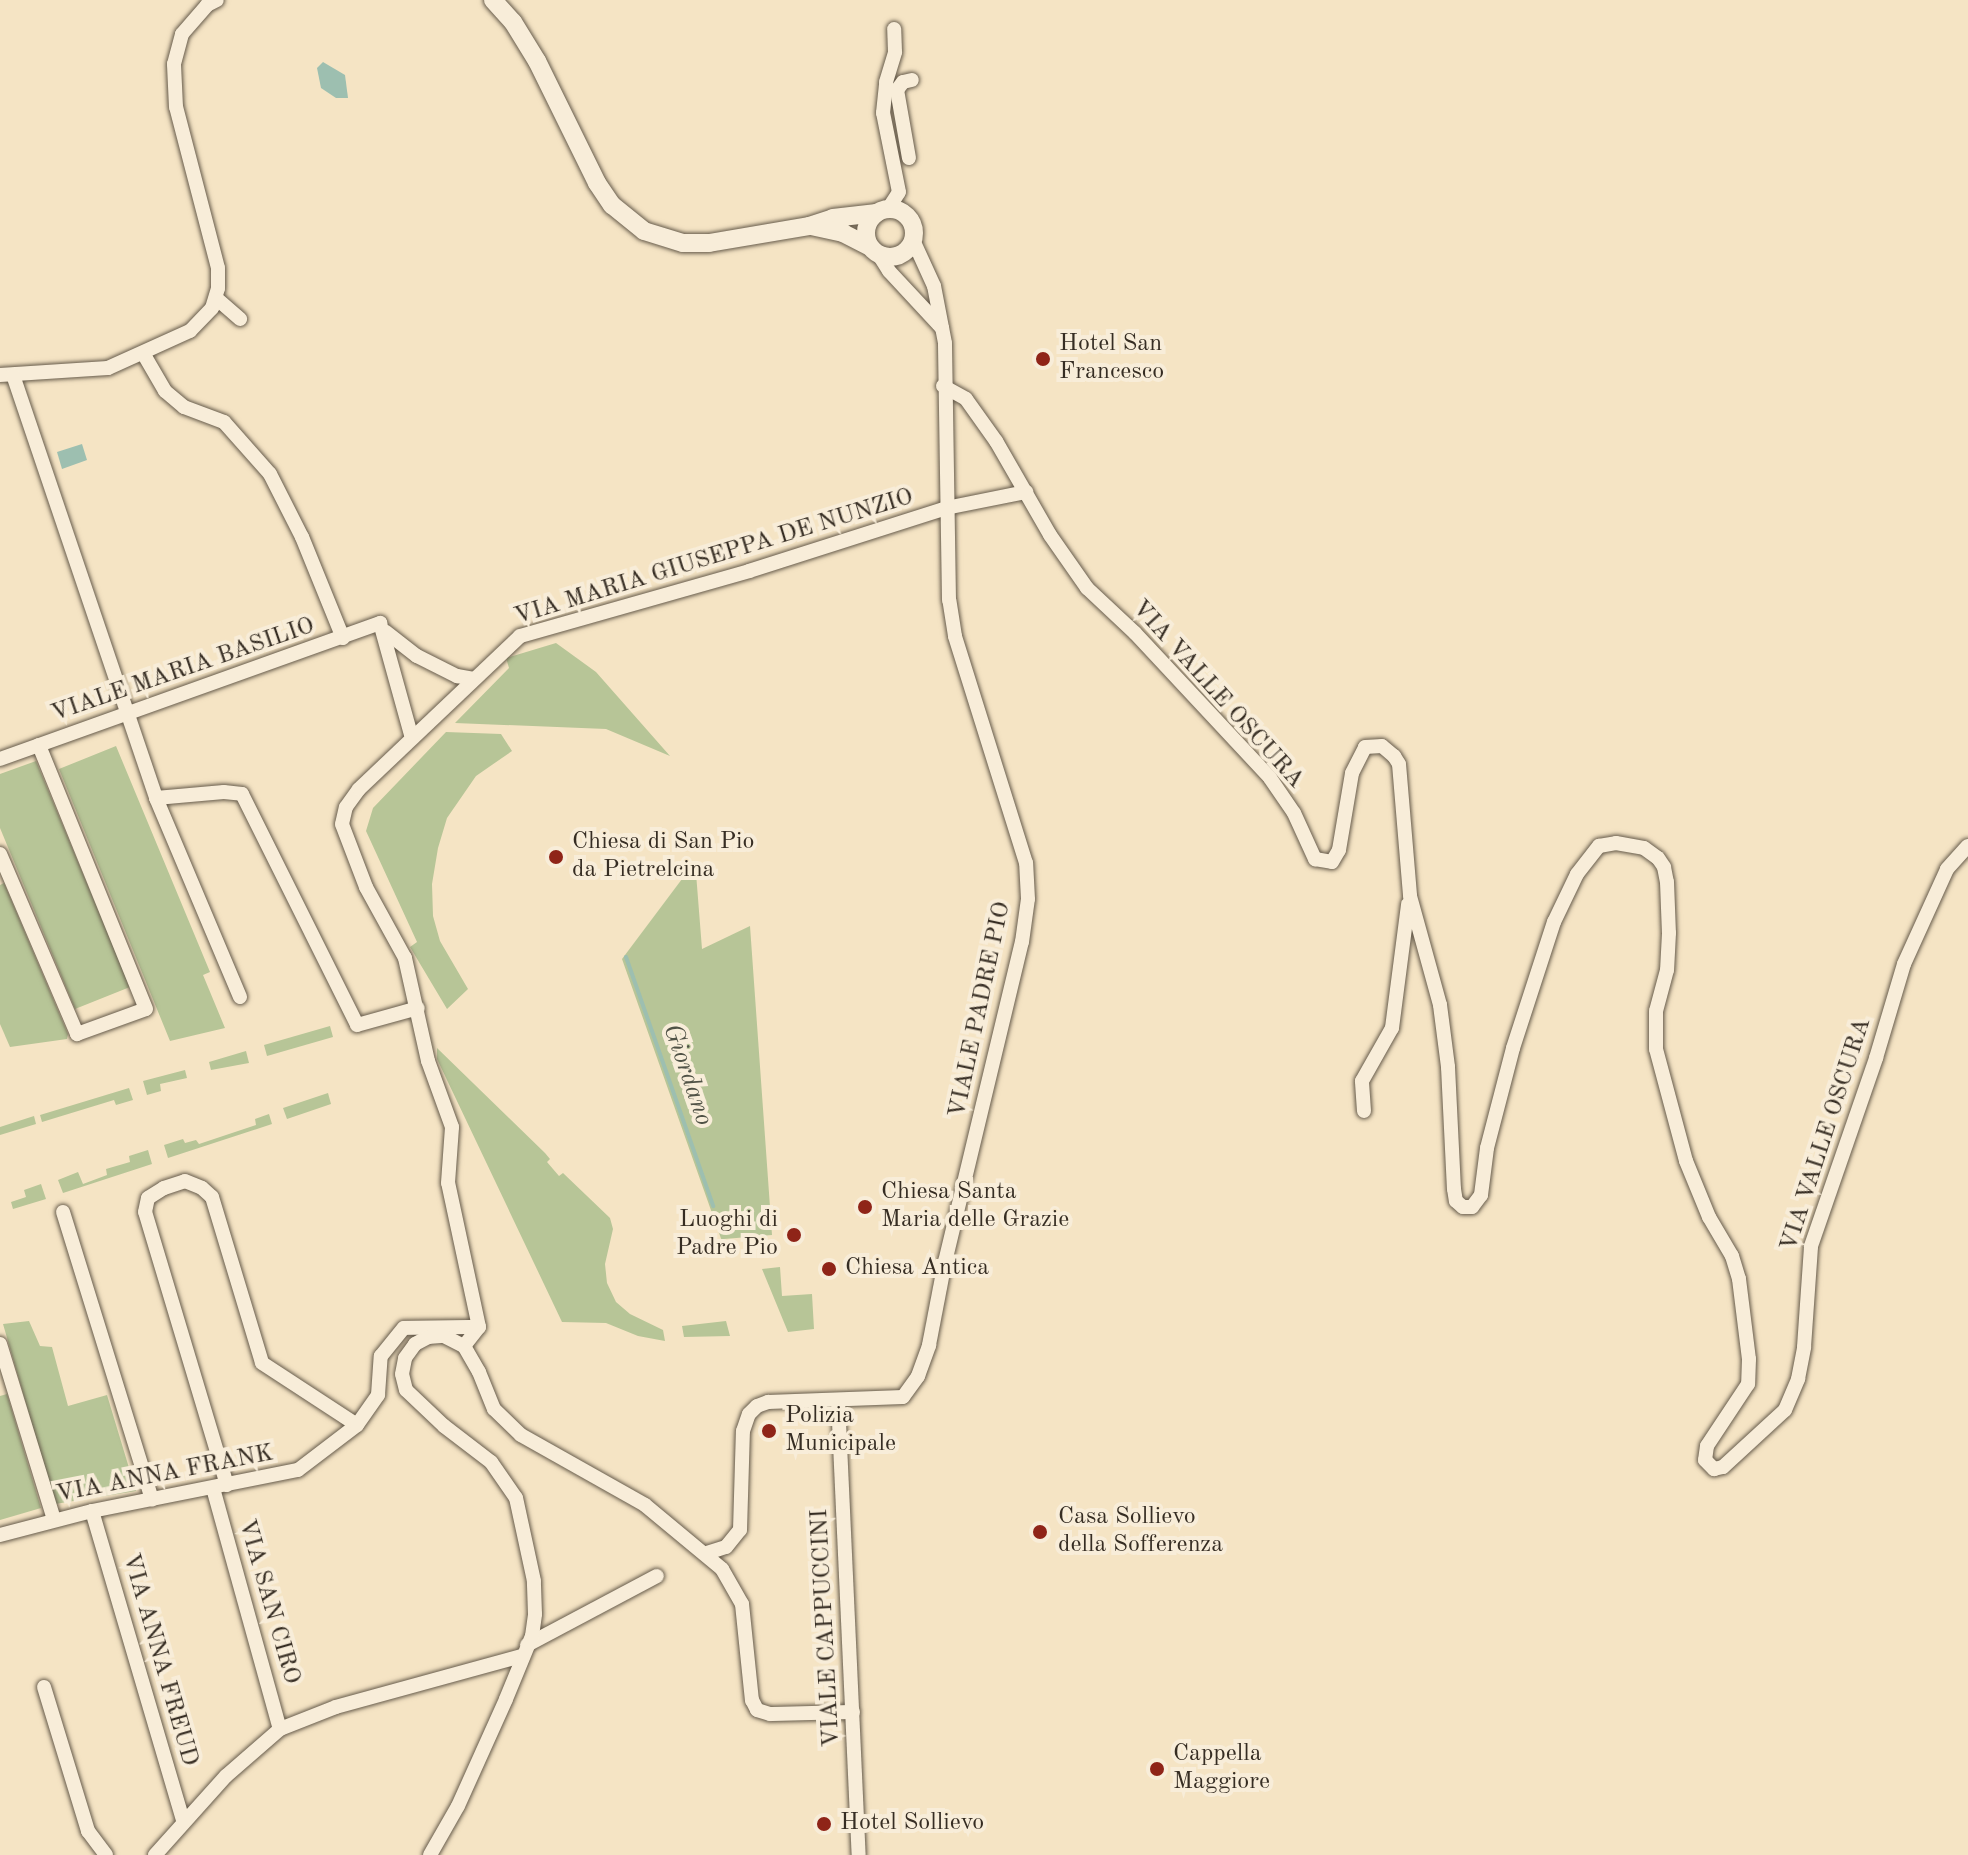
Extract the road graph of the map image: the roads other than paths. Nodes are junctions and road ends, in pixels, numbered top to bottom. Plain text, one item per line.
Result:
1 (217, 0) edge
2 (493, 0) edge
3 (894, 29) dead end
4 (912, 80) dead end
5 (909, 158) dead end
6 (883, 211) junction
7 (809, 226) junction
8 (913, 240) junction
9 (874, 250) junction
10 (216, 298) junction
11 (240, 319) dead end
12 (942, 328) junction
13 (143, 353) junction
14 (6, 375) edge
15 (943, 386) junction
16 (1026, 492) junction
17 (946, 508) junction
18 (383, 627) junction
19 (343, 638) junction
20 (474, 679) junction
21 (128, 716) junction
22 (412, 738) junction
23 (39, 745) junction
24 (0, 759) edge
25 (156, 798) junction
26 (1968, 846) edge
27 (0, 854) edge
28 (1410, 896) junction
29 (240, 997) dead end
30 (418, 1008) junction
31 (1364, 1111) dead end
32 (63, 1212) dead end
33 (479, 1327) junction
34 (0, 1344) edge
35 (464, 1346) junction
36 (6, 1385) edge
37 (838, 1400) junction
38 (357, 1425) junction
39 (220, 1486) junction
40 (152, 1500) junction
41 (92, 1511) junction
42 (54, 1519) junction
43 (0, 1535) edge
44 (707, 1553) junction
45 (657, 1576) dead end
46 (524, 1651) junction
47 (44, 1687) dead end
48 (853, 1712) junction
49 (280, 1729) junction
50 (183, 1821) junction
51 (106, 1855) edge
52 (155, 1855) edge
53 (430, 1855) edge
54 (859, 1855) edge

1 - 10 street
2 - 7 street
3 - 6 street
4 - 5 street
6 - 7 street
6 - 8 street
6 - 9 street
7 - 9 street
8 - 9 street
8 - 12 street, VIALE PADRE PIO
9 - 12 street
10 - 11 street
10 - 13 street
12 - 15 street, VIALE PADRE PIO
13 - 14 street
13 - 19 street
14 - 21 street
15 - 16 street, VIA VALLE OSCURA
15 - 17 street, VIALE PADRE PIO
16 - 17 street, VIA MARIA GIUSEPPA DE NUNZIO
16 - 28 street, VIA VALLE OSCURA
17 - 20 street, VIA MARIA GIUSEPPA DE NUNZIO
17 - 37 street, VIALE PADRE PIO
18 - 19 street, VIALE MARIA BASILIO
18 - 20 street
18 - 22 street
19 - 21 street, VIALE MARIA BASILIO
20 - 22 street, VIA MARIA GIUSEPPA DE NUNZIO
21 - 23 street, VIALE MARIA BASILIO
21 - 25 street
22 - 30 street, VIA MARIA GIUSEPPA DE NUNZIO
23 - 24 street, VIALE MARIA BASILIO
23 - 27 street
25 - 29 street
25 - 30 street
26 - 28 street, VIA VALLE OSCURA
28 - 31 street
30 - 33 street
32 - 40 street
33 - 35 street
33 - 38 street, VIA ANNA FRANK
34 - 36 street
35 - 44 street
35 - 46 street
36 - 42 street
37 - 44 street
37 - 48 street, VIALE CAPPUCCINI
38 - 39 street, VIA ANNA FRANK
38 - 39 street, VIA SAN CIRO
39 - 40 street, VIA ANNA FRANK
39 - 49 street, VIA SAN CIRO
40 - 41 street, VIA ANNA FRANK
41 - 42 street, VIA ANNA FRANK
41 - 50 street, VIA ANNA FREUD
42 - 43 street, VIA ANNA FRANK
44 - 48 street
45 - 46 street
46 - 49 street
46 - 53 street
47 - 51 street
48 - 54 street, VIALE CAPPUCCINI
49 - 50 street
50 - 52 street

